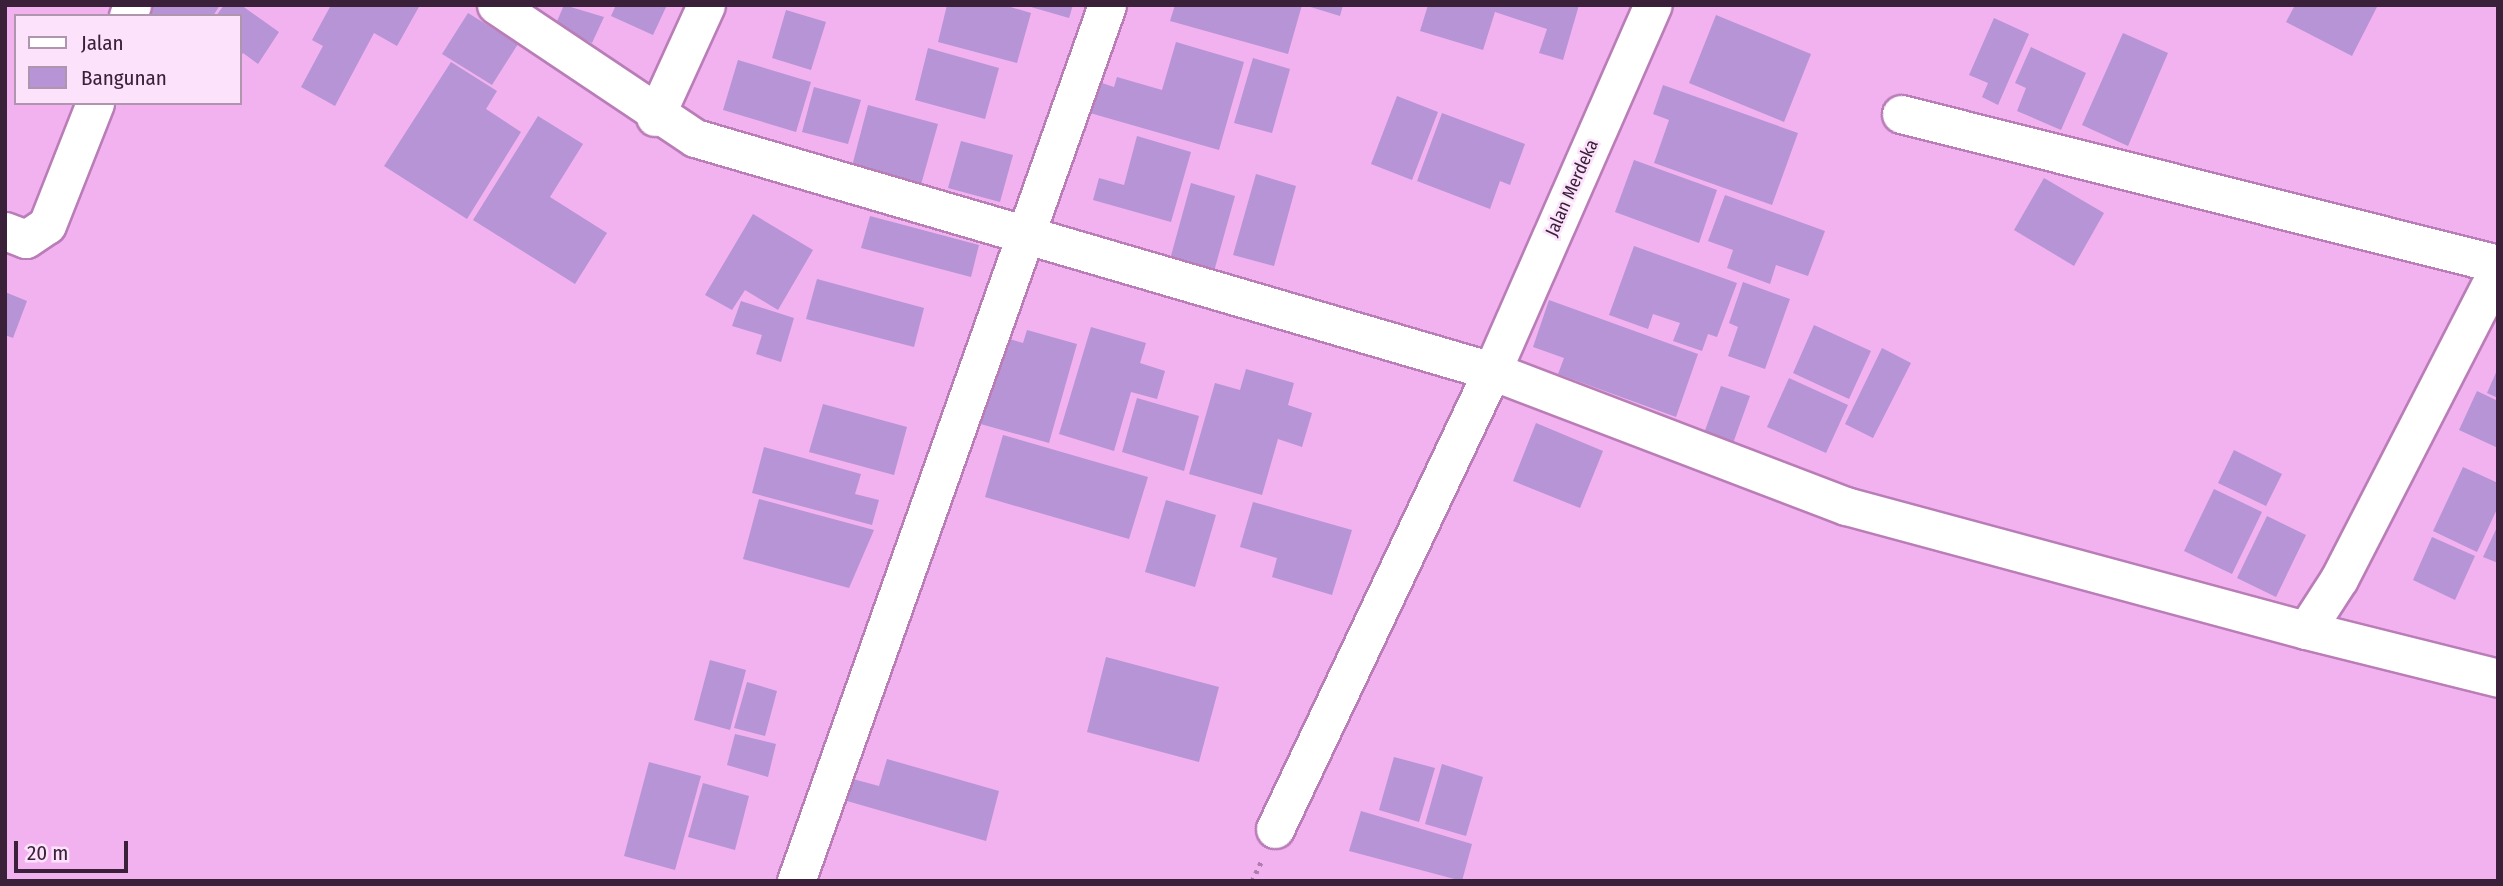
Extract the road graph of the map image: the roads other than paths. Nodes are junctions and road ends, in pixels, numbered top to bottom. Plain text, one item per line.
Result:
1 (496, 5) edge
2 (706, 5) edge
3 (1107, 5) edge
4 (1653, 5) edge
5 (94, 105) edge
6 (1901, 114) dead end
7 (655, 117) junction
8 (5, 231) edge
9 (1021, 237) junction
10 (2498, 264) edge
11 (2498, 270) edge
12 (1492, 371) junction
13 (2306, 630) junction
14 (2498, 678) edge
15 (1275, 829) dead end
16 (796, 881) edge

1 - 7 street
2 - 7 street
3 - 9 street
4 - 12 street, Jalan Merdeka
5 - 8 street
6 - 10 street
7 - 9 street
9 - 12 street
9 - 16 street
11 - 13 street
12 - 13 street
12 - 15 street, Jalan Merdeka
13 - 14 street

